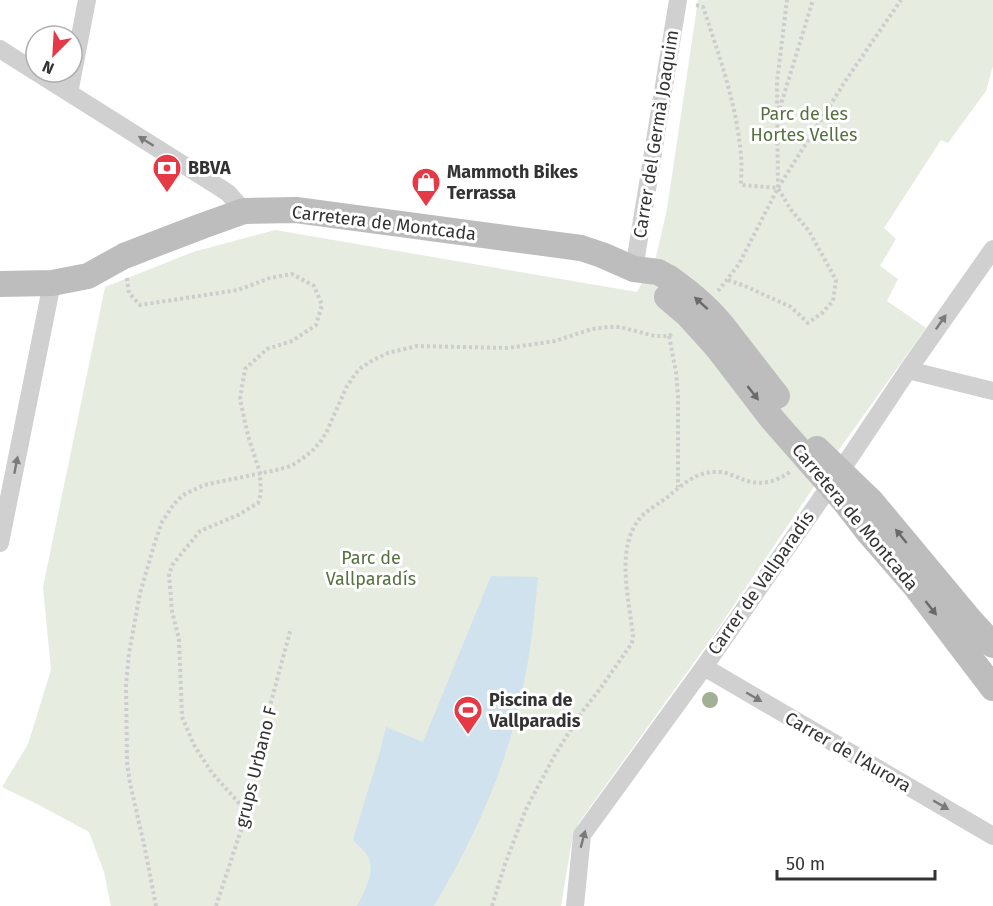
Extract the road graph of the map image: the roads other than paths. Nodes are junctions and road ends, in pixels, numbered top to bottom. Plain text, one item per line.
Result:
1 (87, 0) edge
2 (677, 1) edge
3 (0, 49) edge
4 (24, 64) edge
5 (55, 84) edge
6 (69, 93) junction
7 (244, 211) junction
8 (993, 249) edge
9 (634, 269) junction
10 (52, 283) junction
11 (0, 284) edge
12 (723, 340) junction
13 (908, 370) junction
14 (993, 391) edge
15 (834, 478) junction
16 (0, 543) edge
17 (993, 645) edge
18 (704, 667) junction
19 (993, 688) edge
20 (993, 836) edge
21 (576, 901) edge
22 (594, 906) edge

1 - 6 street
2 - 9 street, Carrer del Germà Joaquim
3 - 4 street
5 - 6 street
7 -> 6 street
7 - 9 street, Carretera de Montcada
7 - 10 street, Carretera de Montcada
13 -> 8 street, Carrer de Vallparadís
9 - 12 street, Carretera de Montcada, bridge
10 - 11 street, Carretera de Montcada
16 -> 10 street
12 - 15 street, Carretera de Montcada
12 -> 15 street, Carretera de Montcada
13 - 14 street
13 - 15 street, Carrer de Vallparadís
17 -> 15 street, Carretera de Montcada
15 - 18 street, Carrer de Vallparadís
15 -> 19 street, Carretera de Montcada
18 -> 20 street, Carrer de l'Aurora
21 -> 18 street, Carrer de Vallparadís
21 - 22 street

